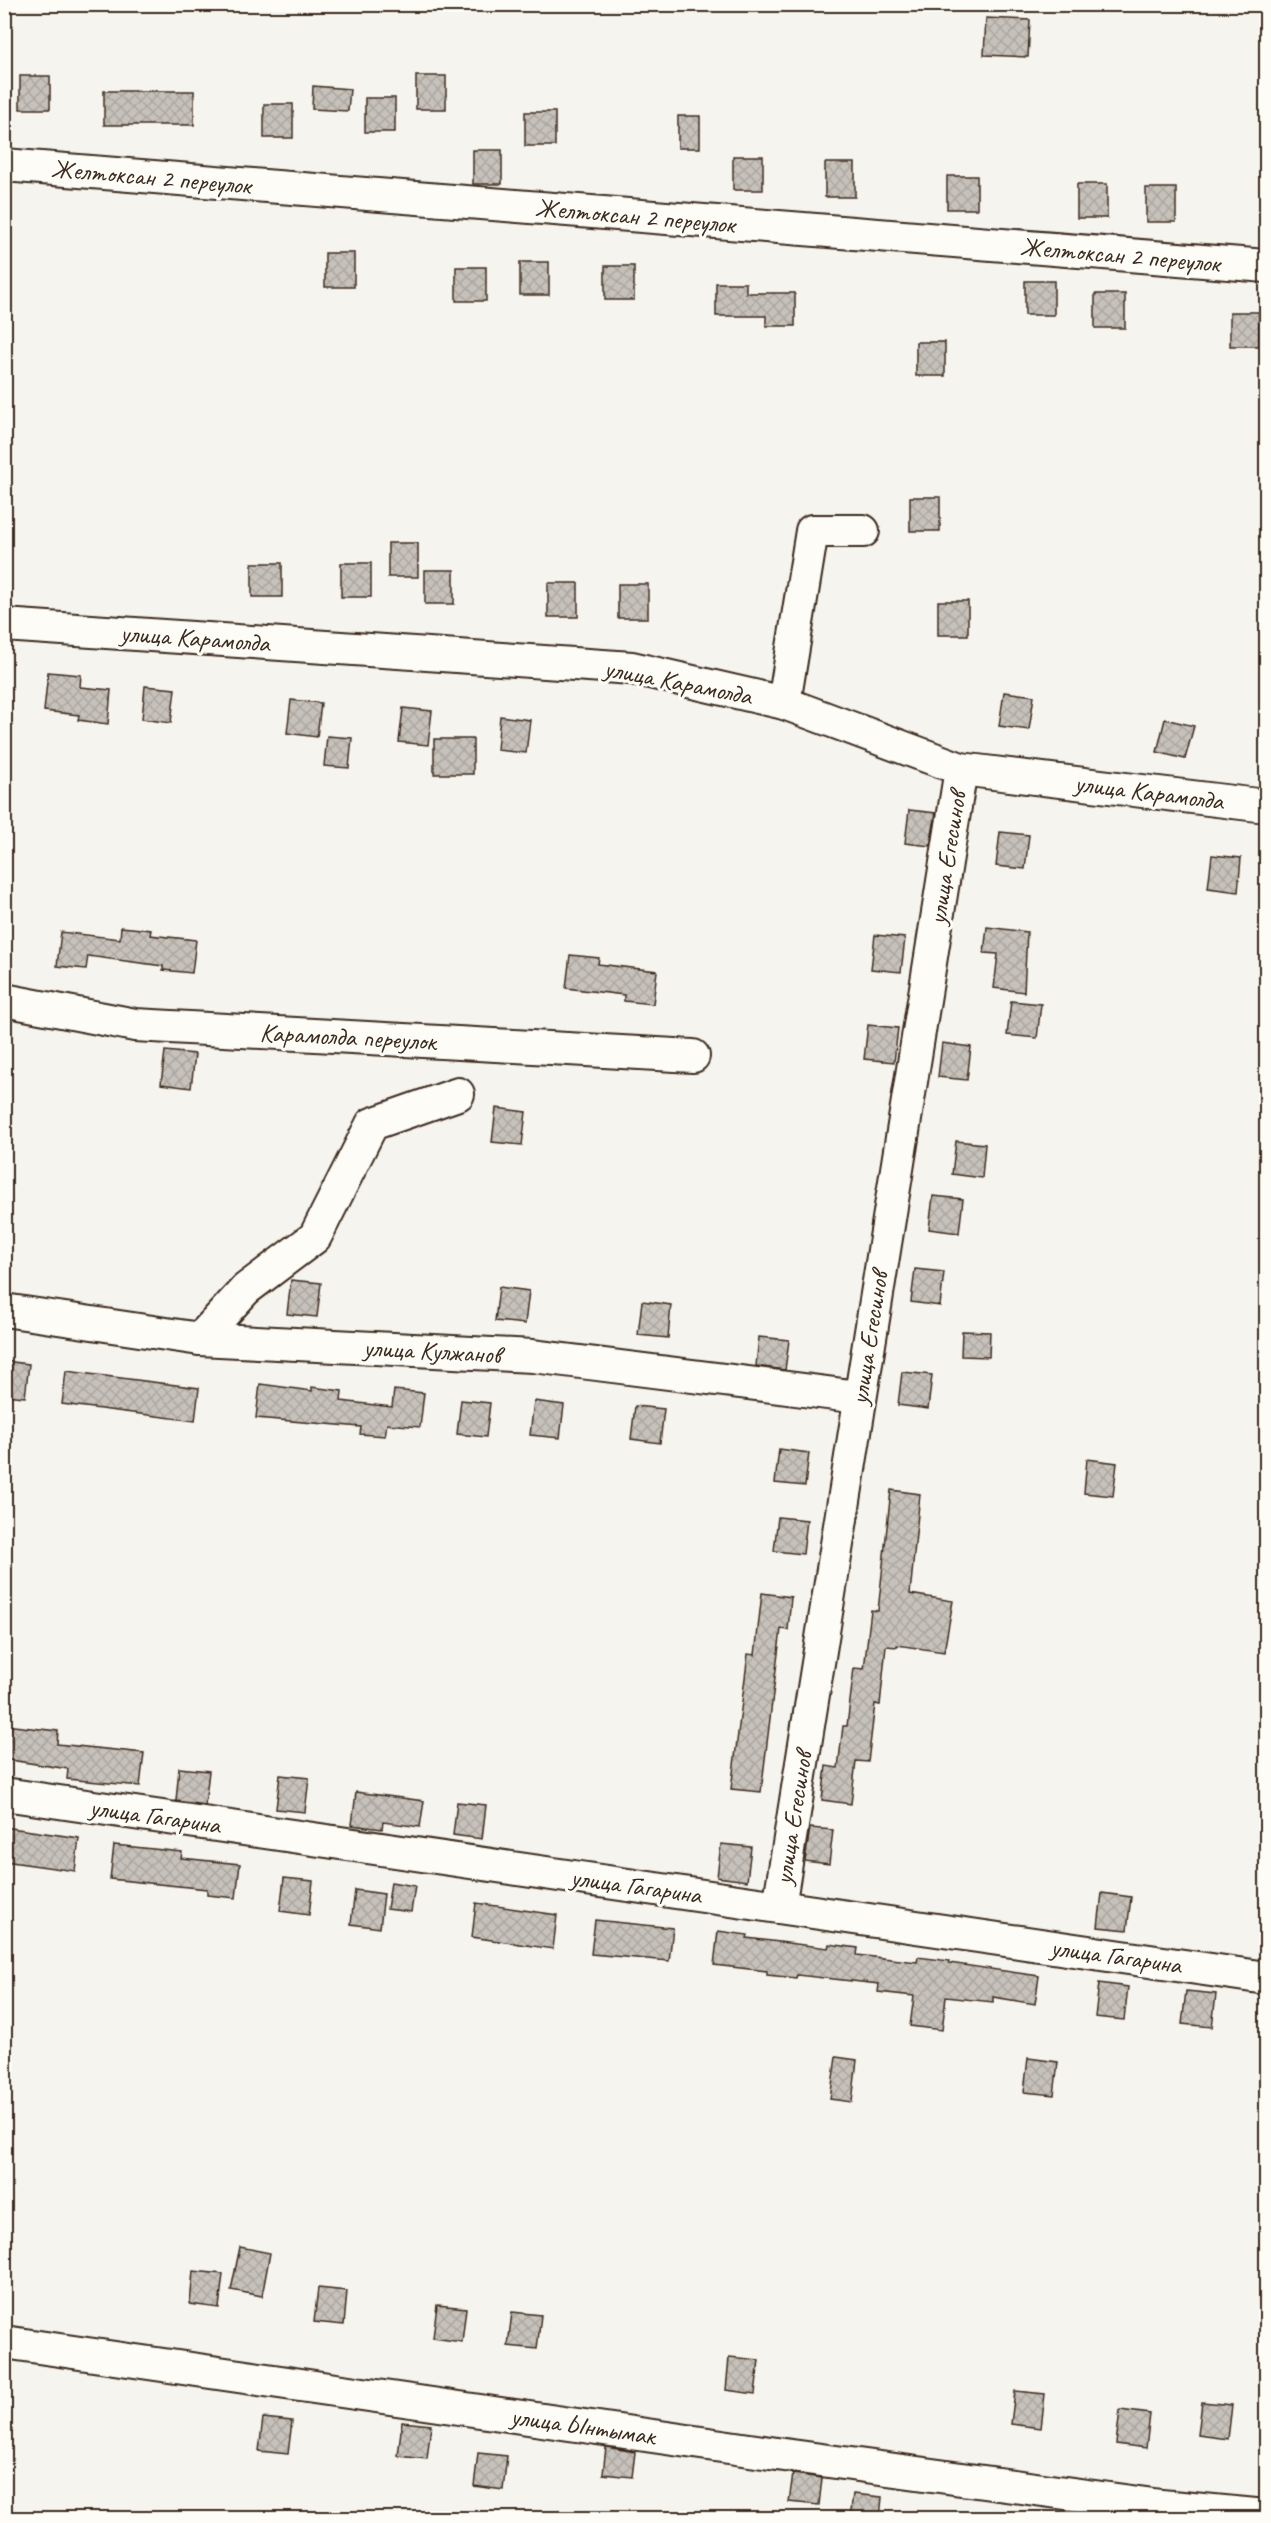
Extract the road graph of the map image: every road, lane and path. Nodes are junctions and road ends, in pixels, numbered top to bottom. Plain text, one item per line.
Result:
1 (4, 165) edge
2 (1266, 266) edge
3 (863, 531) dead end
4 (4, 625) edge
5 (784, 703) junction
6 (961, 769) junction
7 (1266, 806) edge
8 (4, 1000) edge
9 (693, 1056) dead end
10 (458, 1094) dead end
11 (4, 1310) edge
12 (200, 1339) junction
13 (859, 1397) junction
14 (4, 1794) edge
15 (779, 1907) junction
16 (1266, 1978) edge
17 (4, 2342) edge
18 (1266, 2516) edge

1 - 2 street, Желтоксан 2 переулок
3 - 5 street
4 - 5 street, улица Карамолда
5 - 6 street, улица Карамолда
6 - 7 street, улица Карамолда
6 - 13 street, улица Егесинов
8 - 9 street, Карамолда переулок
10 - 12 street
11 - 12 street, улица Кулжанов
12 - 13 street, улица Кулжанов
13 - 15 street, улица Егесинов
14 - 15 street, улица Гагарина
15 - 16 street, улица Гагарина
17 - 18 street, улица Ынтымак

